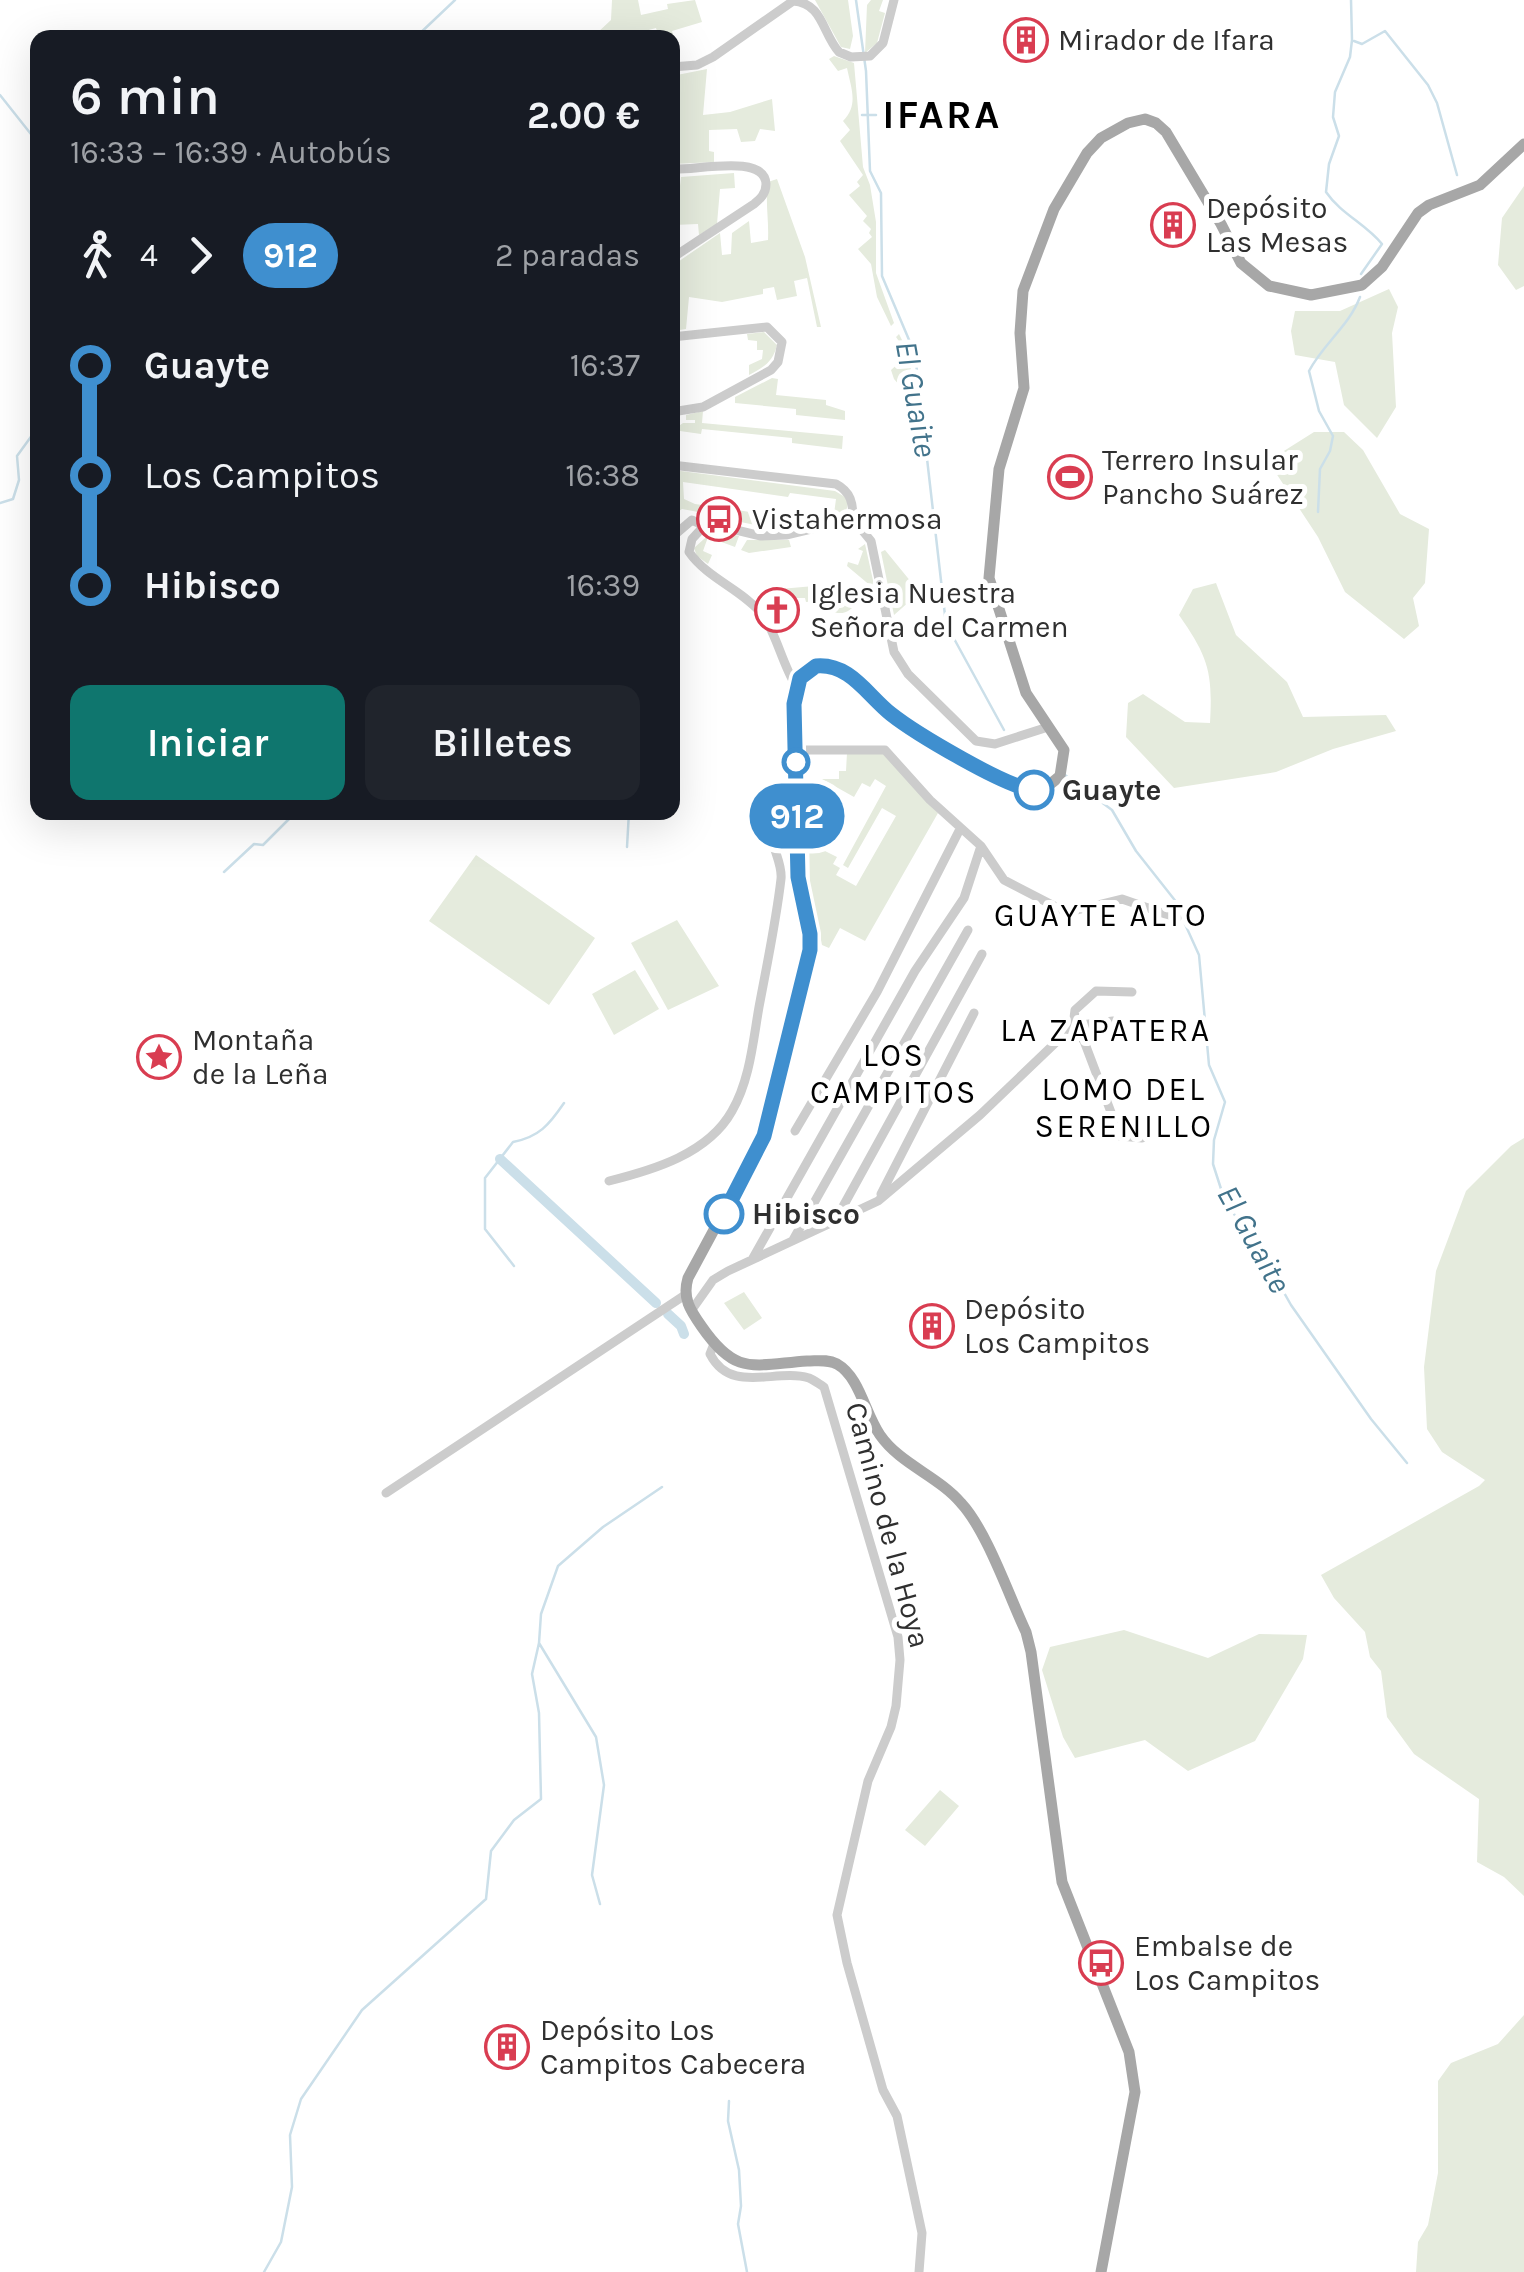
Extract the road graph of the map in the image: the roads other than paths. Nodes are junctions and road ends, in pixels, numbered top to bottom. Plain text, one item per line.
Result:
1 (894, 0) edge
2 (807, 1) edge
3 (680, 66) edge
4 (1524, 144) edge
5 (680, 169) edge
6 (680, 253) edge
7 (680, 336) edge
8 (680, 410) edge
9 (680, 465) edge
10 (853, 519) junction
11 (704, 526) junction
12 (680, 530) edge
13 (796, 686) junction
14 (1048, 727) junction
15 (796, 750) junction
16 (798, 826) junction
17 (960, 829) junction
18 (982, 846) junction
19 (1176, 918) dead end
20 (968, 930) dead end
21 (982, 954) dead end
22 (1132, 992) dead end
23 (974, 1013) dead end
24 (1113, 1021) dead end
25 (1073, 1026) junction
26 (795, 1131) dead end
27 (1142, 1138) dead end
28 (609, 1181) dead end
29 (878, 1201) junction
30 (834, 1223) junction
31 (792, 1243) junction
32 (752, 1260) junction
33 (685, 1295) junction
34 (691, 1312) junction
35 (714, 1344) junction
36 (386, 1493) dead end
37 (919, 2272) edge
38 (1101, 2272) edge

1 - 2 street
2 - 3 street
4 - 14 main road
5 - 6 street
7 - 8 street
9 - 10 street
10 - 11 street
10 - 14 street
11 - 12 street
11 - 13 street
13 - 14 main road
13 - 15 main road
15 - 16 main road
15 - 17 street
16 - 28 street
16 - 33 main road
17 - 18 street
17 - 26 street
18 - 19 street
18 - 32 street
20 - 31 street
21 - 30 street
22 - 25 street
23 - 29 street
24 - 25 street
25 - 27 street
25 - 29 street
29 - 30 street
30 - 31 street
31 - 32 street
32 - 34 street
33 - 34 main road
33 - 36 street
34 - 35 main road
35 - 37 street, Camino de la Hoya
35 - 38 main road

